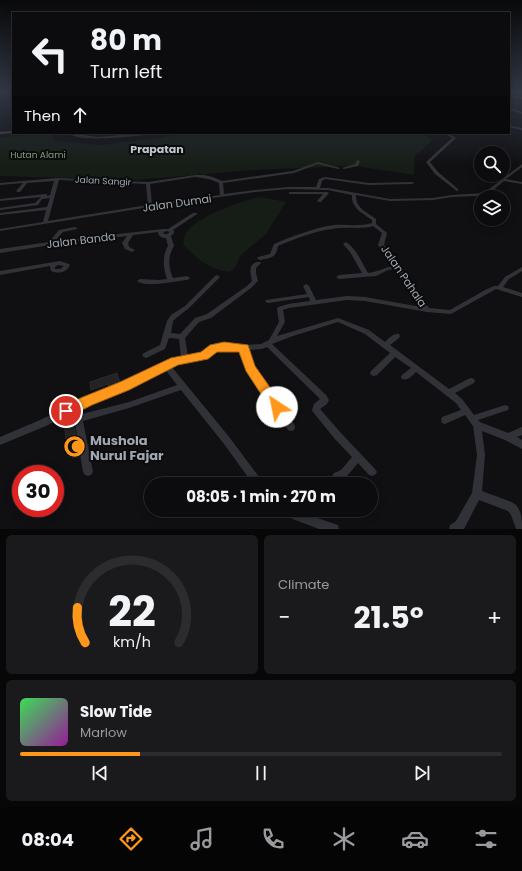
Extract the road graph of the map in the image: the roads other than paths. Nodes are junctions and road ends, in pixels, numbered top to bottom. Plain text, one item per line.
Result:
1 (510, 126) edge
2 (522, 129) edge
3 (12, 132) edge
4 (0, 133) edge
5 (72, 134) edge
6 (143, 134) edge
7 (448, 134) edge
8 (358, 161) dead end
9 (522, 165) edge
10 (510, 174) edge
11 (57, 179) junction
12 (27, 181) junction
13 (348, 181) junction
14 (510, 181) edge
15 (221, 182) junction
16 (500, 182) edge
17 (148, 183) junction
18 (412, 183) dead end
19 (522, 183) edge
20 (1, 185) edge
21 (318, 188) junction
22 (332, 190) junction
23 (457, 190) junction
24 (490, 190) edge
25 (18, 191) dead end
26 (346, 192) junction
27 (291, 193) dead end
28 (327, 193) junction
29 (354, 194) junction
30 (52, 195) junction
31 (474, 195) edge
32 (222, 196) junction
33 (452, 196) junction
34 (474, 196) edge
35 (0, 200) edge
36 (319, 201) dead end
37 (148, 206) junction
38 (48, 208) junction
39 (0, 209) edge
40 (0, 214) edge
41 (147, 214) dead end
42 (195, 214) dead end
43 (45, 222) junction
44 (374, 224) junction
45 (75, 228) dead end
46 (0, 230) edge
47 (166, 230) junction
48 (131, 234) junction
49 (168, 236) junction
50 (51, 243) junction
51 (346, 244) dead end
52 (132, 250) dead end
53 (0, 251) edge
54 (56, 264) dead end
55 (398, 267) junction
56 (522, 269) edge
57 (0, 273) edge
58 (366, 275) junction
59 (217, 277) dead end
60 (339, 277) dead end
61 (187, 278) dead end
62 (171, 281) junction
63 (140, 282) dead end
64 (501, 285) junction
65 (306, 286) dead end
66 (520, 292) edge
67 (311, 295) junction
68 (268, 301) dead end
69 (314, 302) junction
70 (427, 310) junction
71 (167, 335) junction
72 (182, 336) junction
73 (397, 336) dead end
74 (270, 342) junction
75 (385, 345) junction
76 (244, 348) junction
77 (395, 353) junction
78 (146, 355) dead end
79 (185, 359) junction
80 (166, 366) junction
81 (416, 368) junction
82 (374, 373) dead end
83 (406, 377) dead end
84 (471, 381) dead end
85 (182, 386) junction
86 (449, 393) junction
87 (76, 406) junction
88 (505, 408) dead end
89 (466, 411) junction
90 (78, 419) junction
91 (445, 420) dead end
92 (475, 422) junction
93 (291, 427) dead end
94 (522, 431) edge
95 (508, 437) junction
96 (0, 441) edge
97 (522, 445) edge
98 (357, 457) junction
99 (88, 472) dead end
100 (372, 472) dead end
101 (337, 476) dead end
102 (253, 477) edge
103 (477, 494) junction
104 (298, 517) edge
105 (522, 528) edge
106 (334, 529) edge
107 (454, 529) edge

1 - 2 street
3 - 4 main road
5 - 6 street
7 - 23 street
8 - 15 street
9 - 10 street
11 - 12 street, Jalan Sangir
11 - 17 street, Jalan Sangir
11 - 30 street
12 - 20 street, Jalan Sangir
12 - 25 street
13 - 18 street
13 - 21 street
13 - 26 street
14 - 19 street
15 - 17 street, Jalan Sangir
15 - 32 street
16 - 24 street
17 - 37 street
21 - 22 street, Jalan Dumai
21 - 32 street, Jalan Dumai
22 - 26 street, Jalan Dumai
22 - 28 street
23 - 31 street
23 - 33 street
26 - 29 street, Jalan Dumai
27 - 28 street
28 - 36 street
29 - 33 street, Jalan Dumai
29 - 44 street
30 - 35 street
30 - 38 street
30 - 39 street
32 - 37 street, Jalan Dumai
33 - 34 street, Jalan Dumai
37 - 41 street
37 - 43 street, Jalan Dumai
38 - 40 street
38 - 43 street
42 - 47 street
43 - 46 street, Jalan Dumai
44 - 55 street, Jalan Pahala
44 - 72 street
45 - 50 street
47 - 48 street, Jalan Banda
47 - 49 street
47 - 49 street
48 - 50 street, Jalan Banda
48 - 52 street
49 - 62 street
50 - 53 street, Jalan Banda
51 - 58 street
54 - 57 street
55 - 58 street
55 - 70 street, Jalan Pahala
56 - 64 street
58 - 60 street
59 - 71 street
61 - 62 street
62 - 63 street
64 - 66 street
64 - 70 street
65 - 67 street
67 - 68 street
67 - 69 street
69 - 70 street
69 - 74 street
71 - 72 street
71 - 78 street
72 - 79 street
73 - 75 street
74 - 75 street
74 - 76 street
74 - 98 street
75 - 77 street
76 - 79 street
76 - 93 street
77 - 81 street
77 - 82 street
79 - 80 street
80 - 85 street
80 - 87 street
81 - 83 street
81 - 86 street
84 - 86 street
85 - 90 street
85 - 102 street
86 - 89 street
87 - 90 street
87 - 96 street
88 - 92 street
89 - 91 street
89 - 92 street
90 - 99 street
92 - 95 street
92 - 103 street
94 - 95 street
95 - 97 street
98 - 100 street
98 - 101 street
103 - 105 street
103 - 107 street
104 - 106 street

